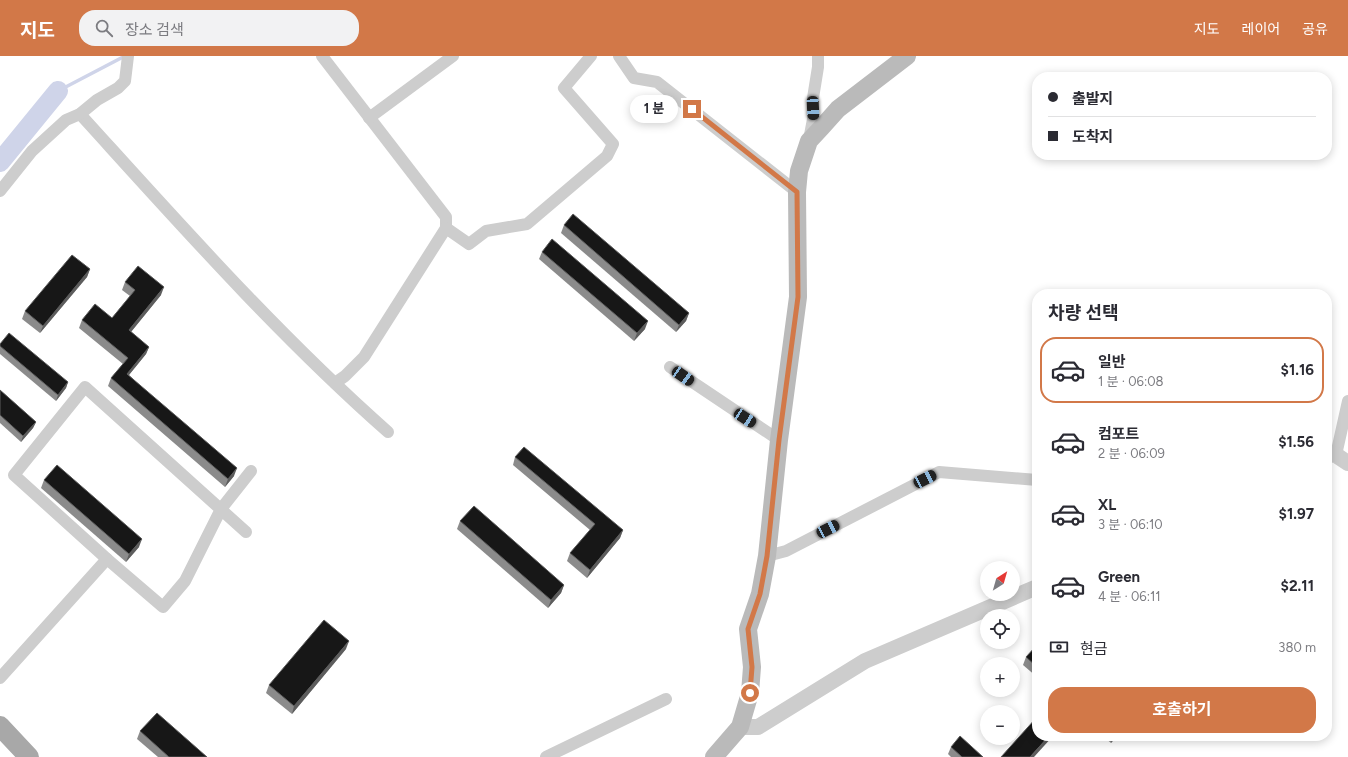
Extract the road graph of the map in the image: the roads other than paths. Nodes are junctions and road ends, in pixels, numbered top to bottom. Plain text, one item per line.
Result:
1 (128, 56) edge
2 (322, 56) edge
3 (453, 56) edge
4 (591, 56) edge
5 (619, 56) edge
6 (818, 56) edge
7 (907, 56) edge
8 (80, 114) junction
9 (369, 118) junction
10 (809, 141) junction
11 (0, 191) edge
12 (797, 192) junction
13 (446, 228) junction
14 (670, 367) dead end
15 (335, 383) junction
16 (1348, 401) edge
17 (388, 432) dead end
18 (779, 440) junction
19 (1337, 458) edge
20 (251, 471) dead end
21 (1032, 480) edge
22 (221, 509) junction
23 (246, 532) dead end
24 (767, 556) junction
25 (107, 559) junction
26 (1032, 589) edge
27 (0, 678) edge
28 (666, 700) dead end
29 (0, 726) edge
30 (740, 727) junction
31 (29, 757) edge
32 (546, 757) edge
33 (714, 757) edge

1 - 8 street
2 - 9 street
3 - 9 street
4 - 13 street
5 - 12 street
6 - 10 street
7 - 10 main road
8 - 11 street
8 - 15 street
9 - 13 street
10 - 12 main road
12 - 18 main road
13 - 15 street
14 - 18 street
15 - 17 street
16 - 19 street
18 - 24 main road
20 - 22 street
21 - 24 street
22 - 23 street
22 - 25 street
22 - 25 street
24 - 30 main road
25 - 27 street
26 - 30 street
28 - 32 street
29 - 31 main road
30 - 33 main road

